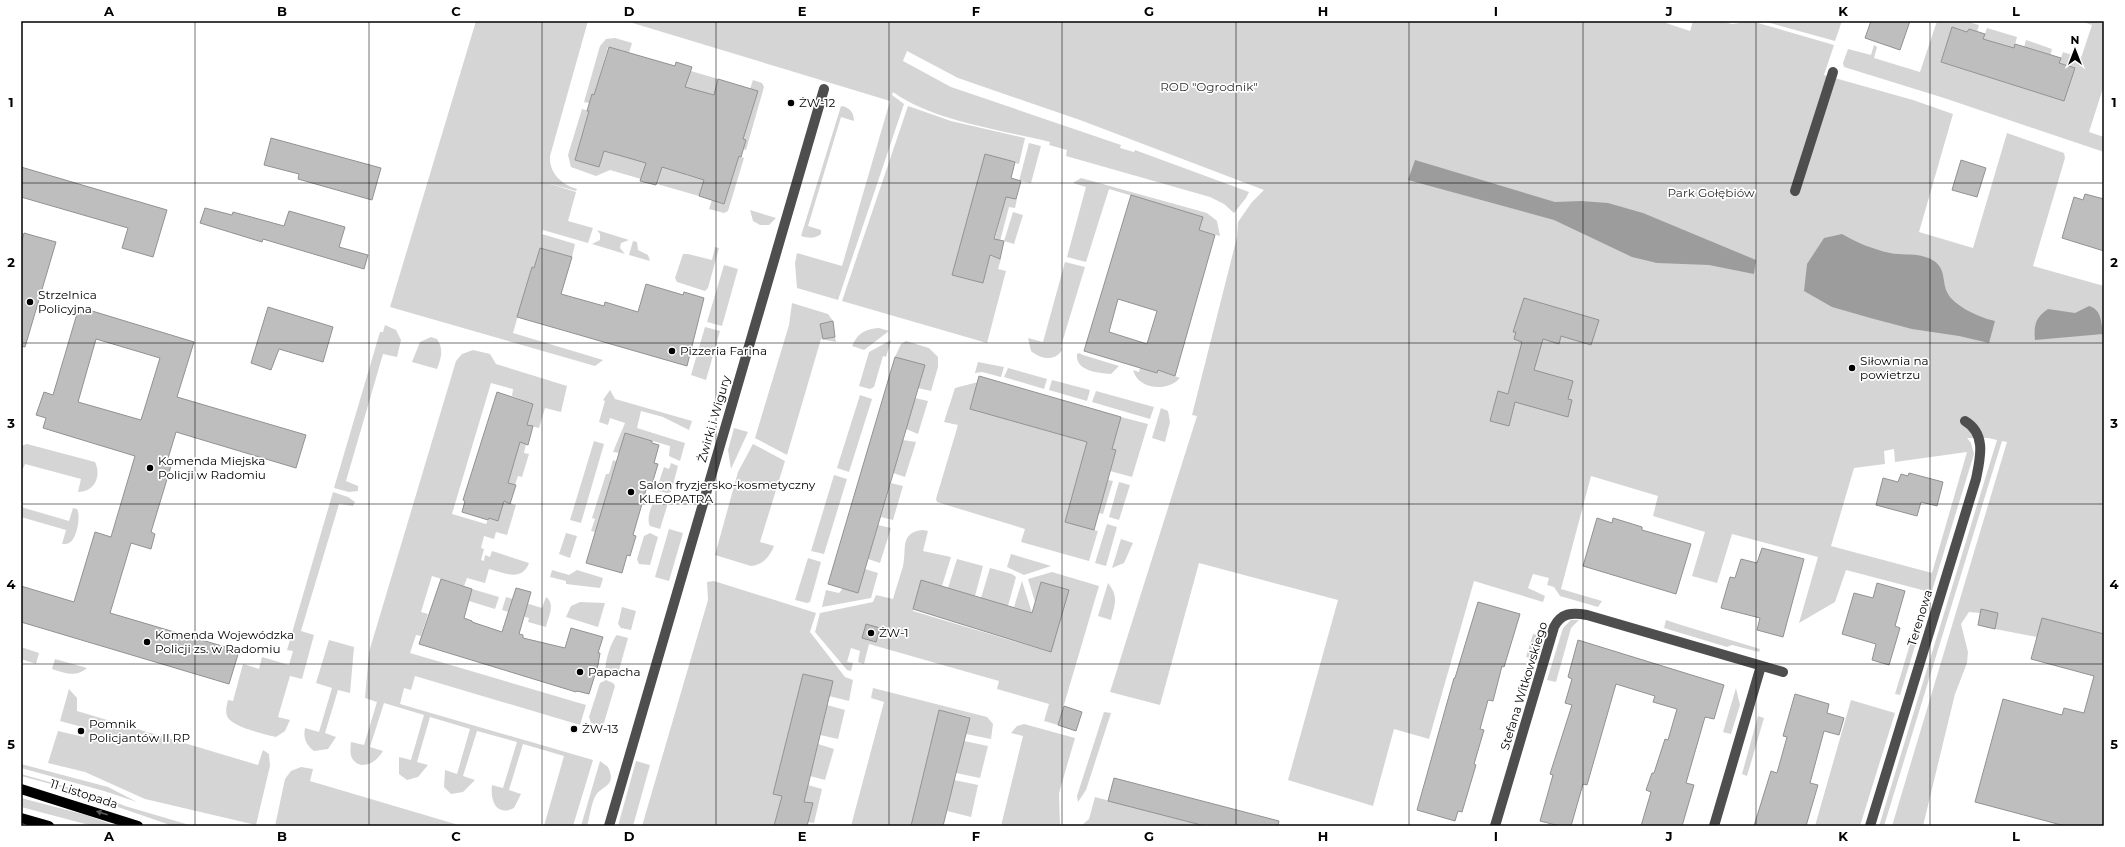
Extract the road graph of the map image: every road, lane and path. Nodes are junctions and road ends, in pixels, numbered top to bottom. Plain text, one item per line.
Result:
1 (1833, 72) dead end
2 (824, 89) dead end
3 (1795, 191) dead end
4 (1965, 421) dead end
5 (1761, 666) junction
6 (1783, 672) dead end
7 (21, 789) edge
8 (21, 818) edge
9 (49, 826) edge
10 (138, 826) edge
11 (609, 826) edge
12 (1495, 826) edge
13 (1714, 826) edge
14 (1870, 826) edge

1 - 3 street
2 - 11 street, Żwirki i Wigury
4 - 14 street, Terenowa
5 - 6 street, Stefana Witkowskiego
5 - 12 street, Stefana Witkowskiego
5 - 13 street
10 -> 7 main road, 11 Listopada
8 - 9 main road

